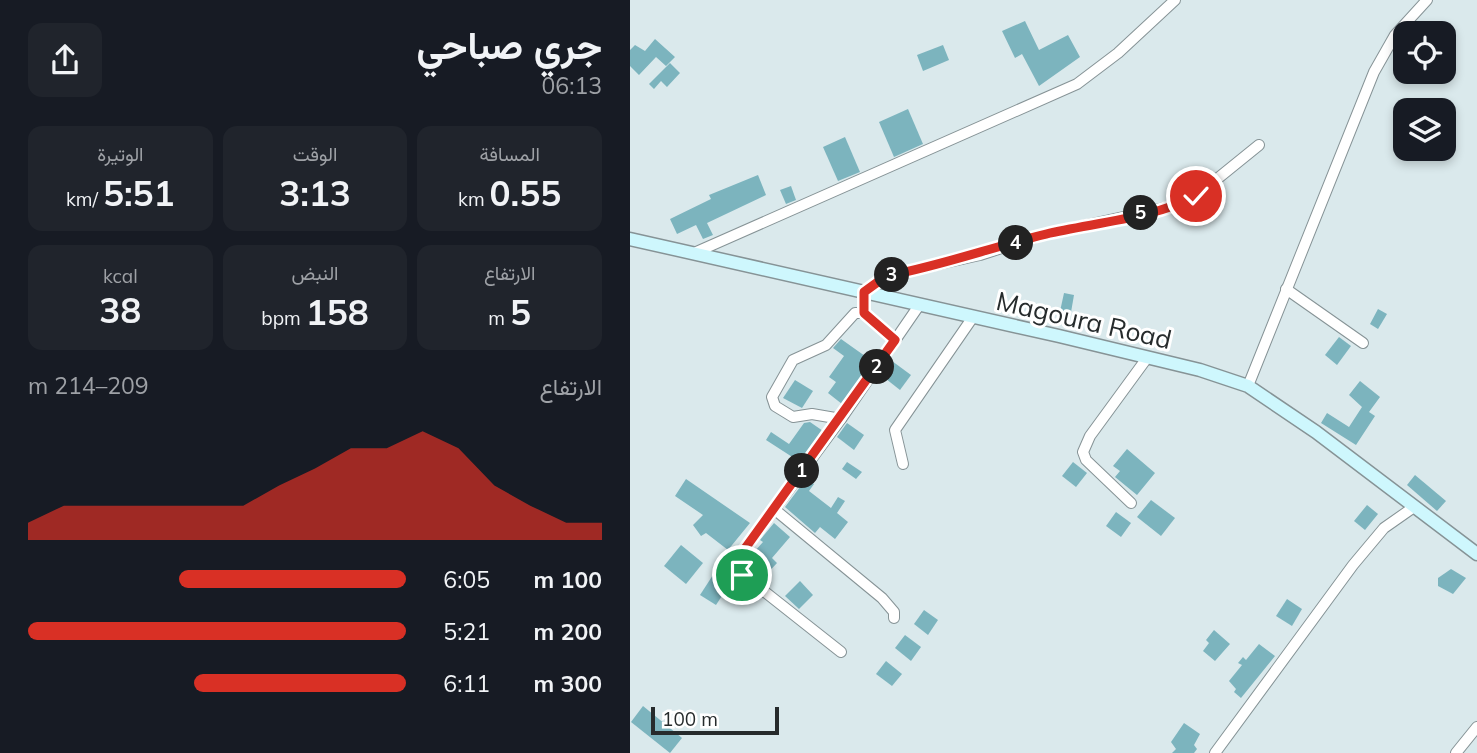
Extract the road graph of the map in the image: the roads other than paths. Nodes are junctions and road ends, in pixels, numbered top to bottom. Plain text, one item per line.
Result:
1 (1175, 0) edge
2 (1427, 0) edge
3 (1259, 145) dead end
4 (630, 239) edge
5 (694, 253) junction
6 (1286, 289) junction
7 (864, 292) junction
8 (920, 304) junction
9 (864, 313) junction
10 (973, 317) junction
11 (895, 340) junction
12 (1363, 342) dead end
13 (1147, 358) junction
14 (1248, 386) junction
15 (841, 419) junction
16 (903, 464) dead end
17 (1131, 503) dead end
18 (1414, 507) junction
19 (774, 509) junction
20 (1477, 554) edge
21 (894, 618) dead end
22 (841, 652) dead end
23 (1477, 727) edge
24 (1215, 753) edge
25 (1456, 753) edge

1 - 5 street
2 - 6 street
3 - 7 street
4 - 5 street, Magoura Road
5 - 7 street, Magoura Road
6 - 12 street
6 - 14 street
7 - 8 street, Magoura Road
7 - 9 street
8 - 10 street, Magoura Road
8 - 11 street
9 - 11 street
9 - 15 street
10 - 13 street, Magoura Road
10 - 16 street
11 - 15 street
13 - 14 street, Magoura Road
13 - 17 street
14 - 18 street, Magoura Road
15 - 19 street
18 - 20 street, Magoura Road
18 - 24 street
19 - 21 street
19 - 22 street
23 - 25 street

